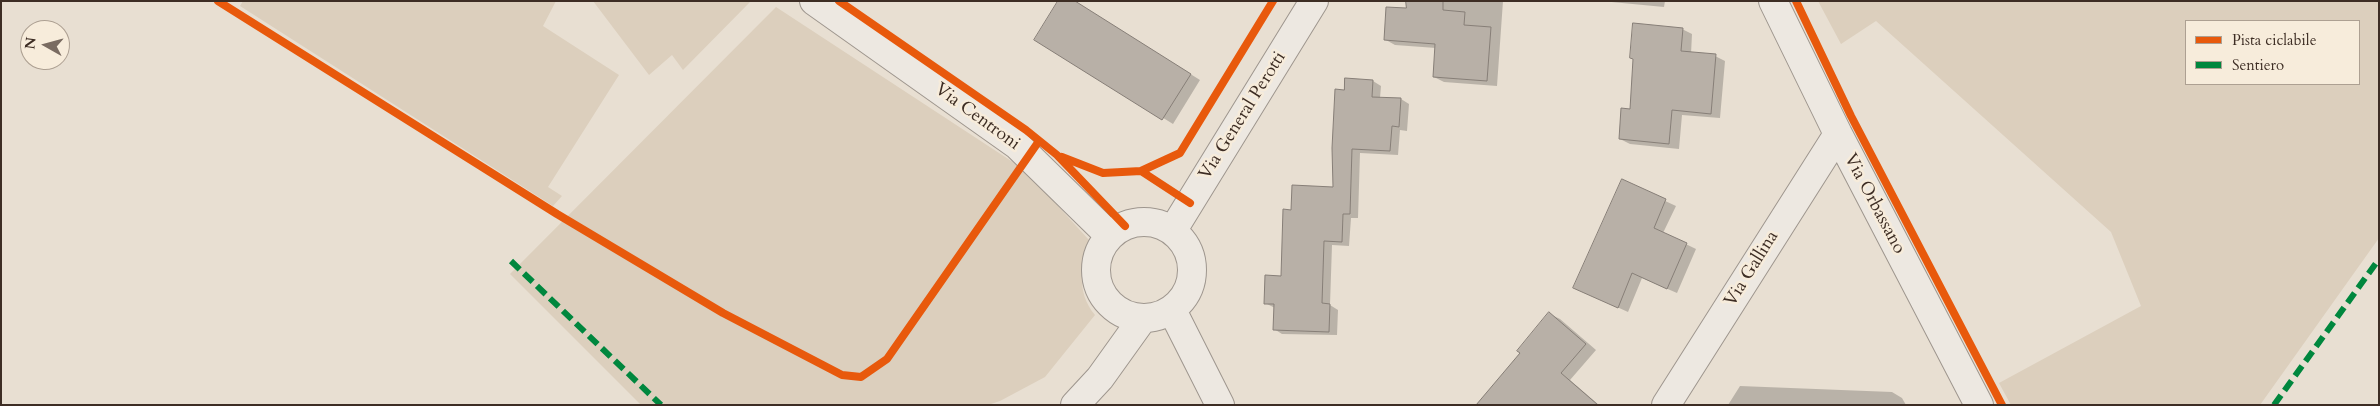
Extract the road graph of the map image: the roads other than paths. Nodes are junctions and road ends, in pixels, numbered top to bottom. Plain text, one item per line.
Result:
1 (1314, 1) edge
2 (1773, 1) edge
3 (830, 5) edge
4 (1838, 134) junction
5 (1173, 230) junction
6 (1110, 236) junction
7 (1172, 310) junction
8 (1143, 318) junction
9 (1075, 405) edge
10 (1220, 405) edge
11 (1666, 405) edge
12 (1979, 405) edge

1 - 5 street, Via General Perotti
2 - 4 street, Via Orbassano
3 - 6 street, Via Centroni
4 - 11 street, Via Gallina
4 - 12 street, Via Orbassano
5 - 6 street
5 - 7 street
6 - 8 street
7 - 8 street
7 - 10 street
8 - 9 street

